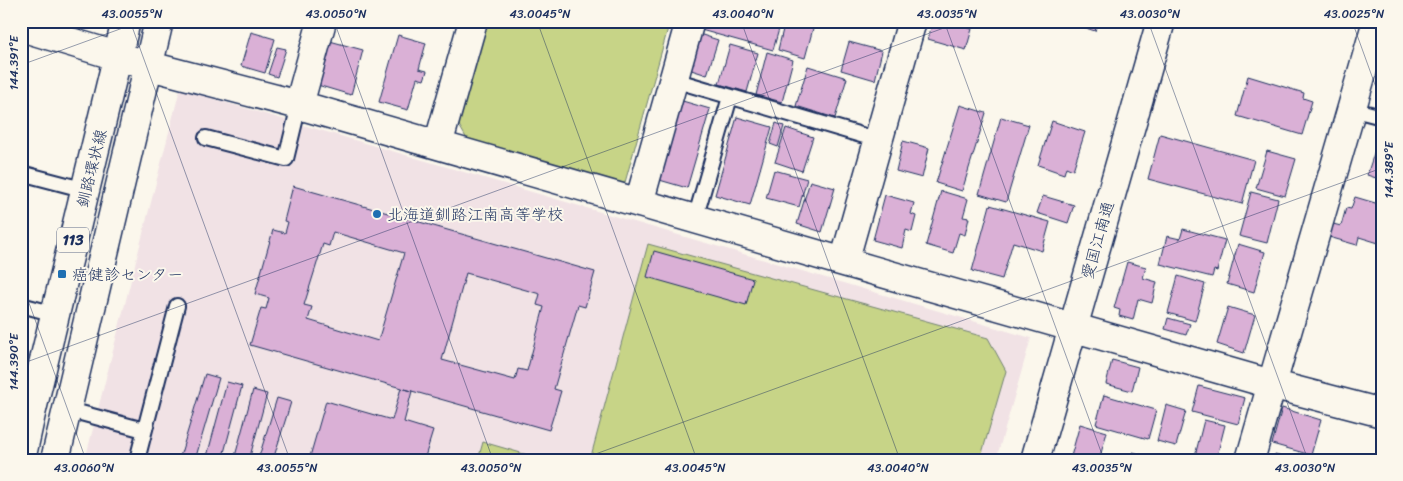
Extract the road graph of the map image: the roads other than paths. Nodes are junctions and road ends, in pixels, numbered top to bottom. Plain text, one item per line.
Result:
1 (126, 21) edge
2 (159, 21) edge
3 (690, 21) edge
4 (912, 21) edge
5 (1161, 21) edge
6 (1377, 21) edge
7 (317, 22) edge
8 (470, 22) edge
9 (21, 27) edge
10 (118, 56) junction
11 (150, 66) junction
12 (674, 80) junction
13 (730, 97) junction
14 (299, 105) junction
15 (1351, 109) junction
16 (1382, 117) edge
17 (206, 138) dead end
18 (878, 140) junction
19 (438, 145) junction
20 (21, 173) edge
21 (86, 190) junction
22 (639, 204) junction
23 (695, 219) junction
24 (844, 262) junction
25 (21, 305) edge
26 (177, 306) dead end
27 (55, 314) junction
28 (1072, 326) junction
29 (1271, 384) junction
30 (66, 409) junction
31 (26, 413) edge
32 (1382, 413) edge
33 (144, 430) junction
34 (22, 460) edge
35 (55, 460) edge
36 (136, 460) edge
37 (1035, 460) edge
38 (1250, 460) edge

1 - 10 street, 釧路環状線 / 113
2 - 11 street, 釧路環状線 / 113
3 - 12 street
4 - 18 street
5 - 28 street, 愛国江南通
6 - 15 street
7 - 14 street
8 - 19 street
9 - 10 street
10 - 11 street
10 - 21 street, 釧路環状線 / 113
11 - 14 street
11 - 30 street, 釧路環状線 / 113
12 - 13 lane
12 - 22 street
13 - 18 lane
13 - 23 lane
14 - 17 lane
14 - 19 street
15 - 16 lane
15 - 29 street
18 - 24 street
19 - 22 street
20 - 21 lane
21 - 27 street, 釧路環状線 / 113
22 - 23 street
23 - 24 street
24 - 28 street
25 - 27 lane
26 - 33 lane
27 - 31 street, 釧路環状線 / 113
28 - 29 street
28 - 37 street, 愛国江南通
29 - 32 street
29 - 38 street
30 - 33 lane
30 - 35 street, 釧路環状線 / 113
31 - 34 street, 釧路環状線 / 113
33 - 36 lane

